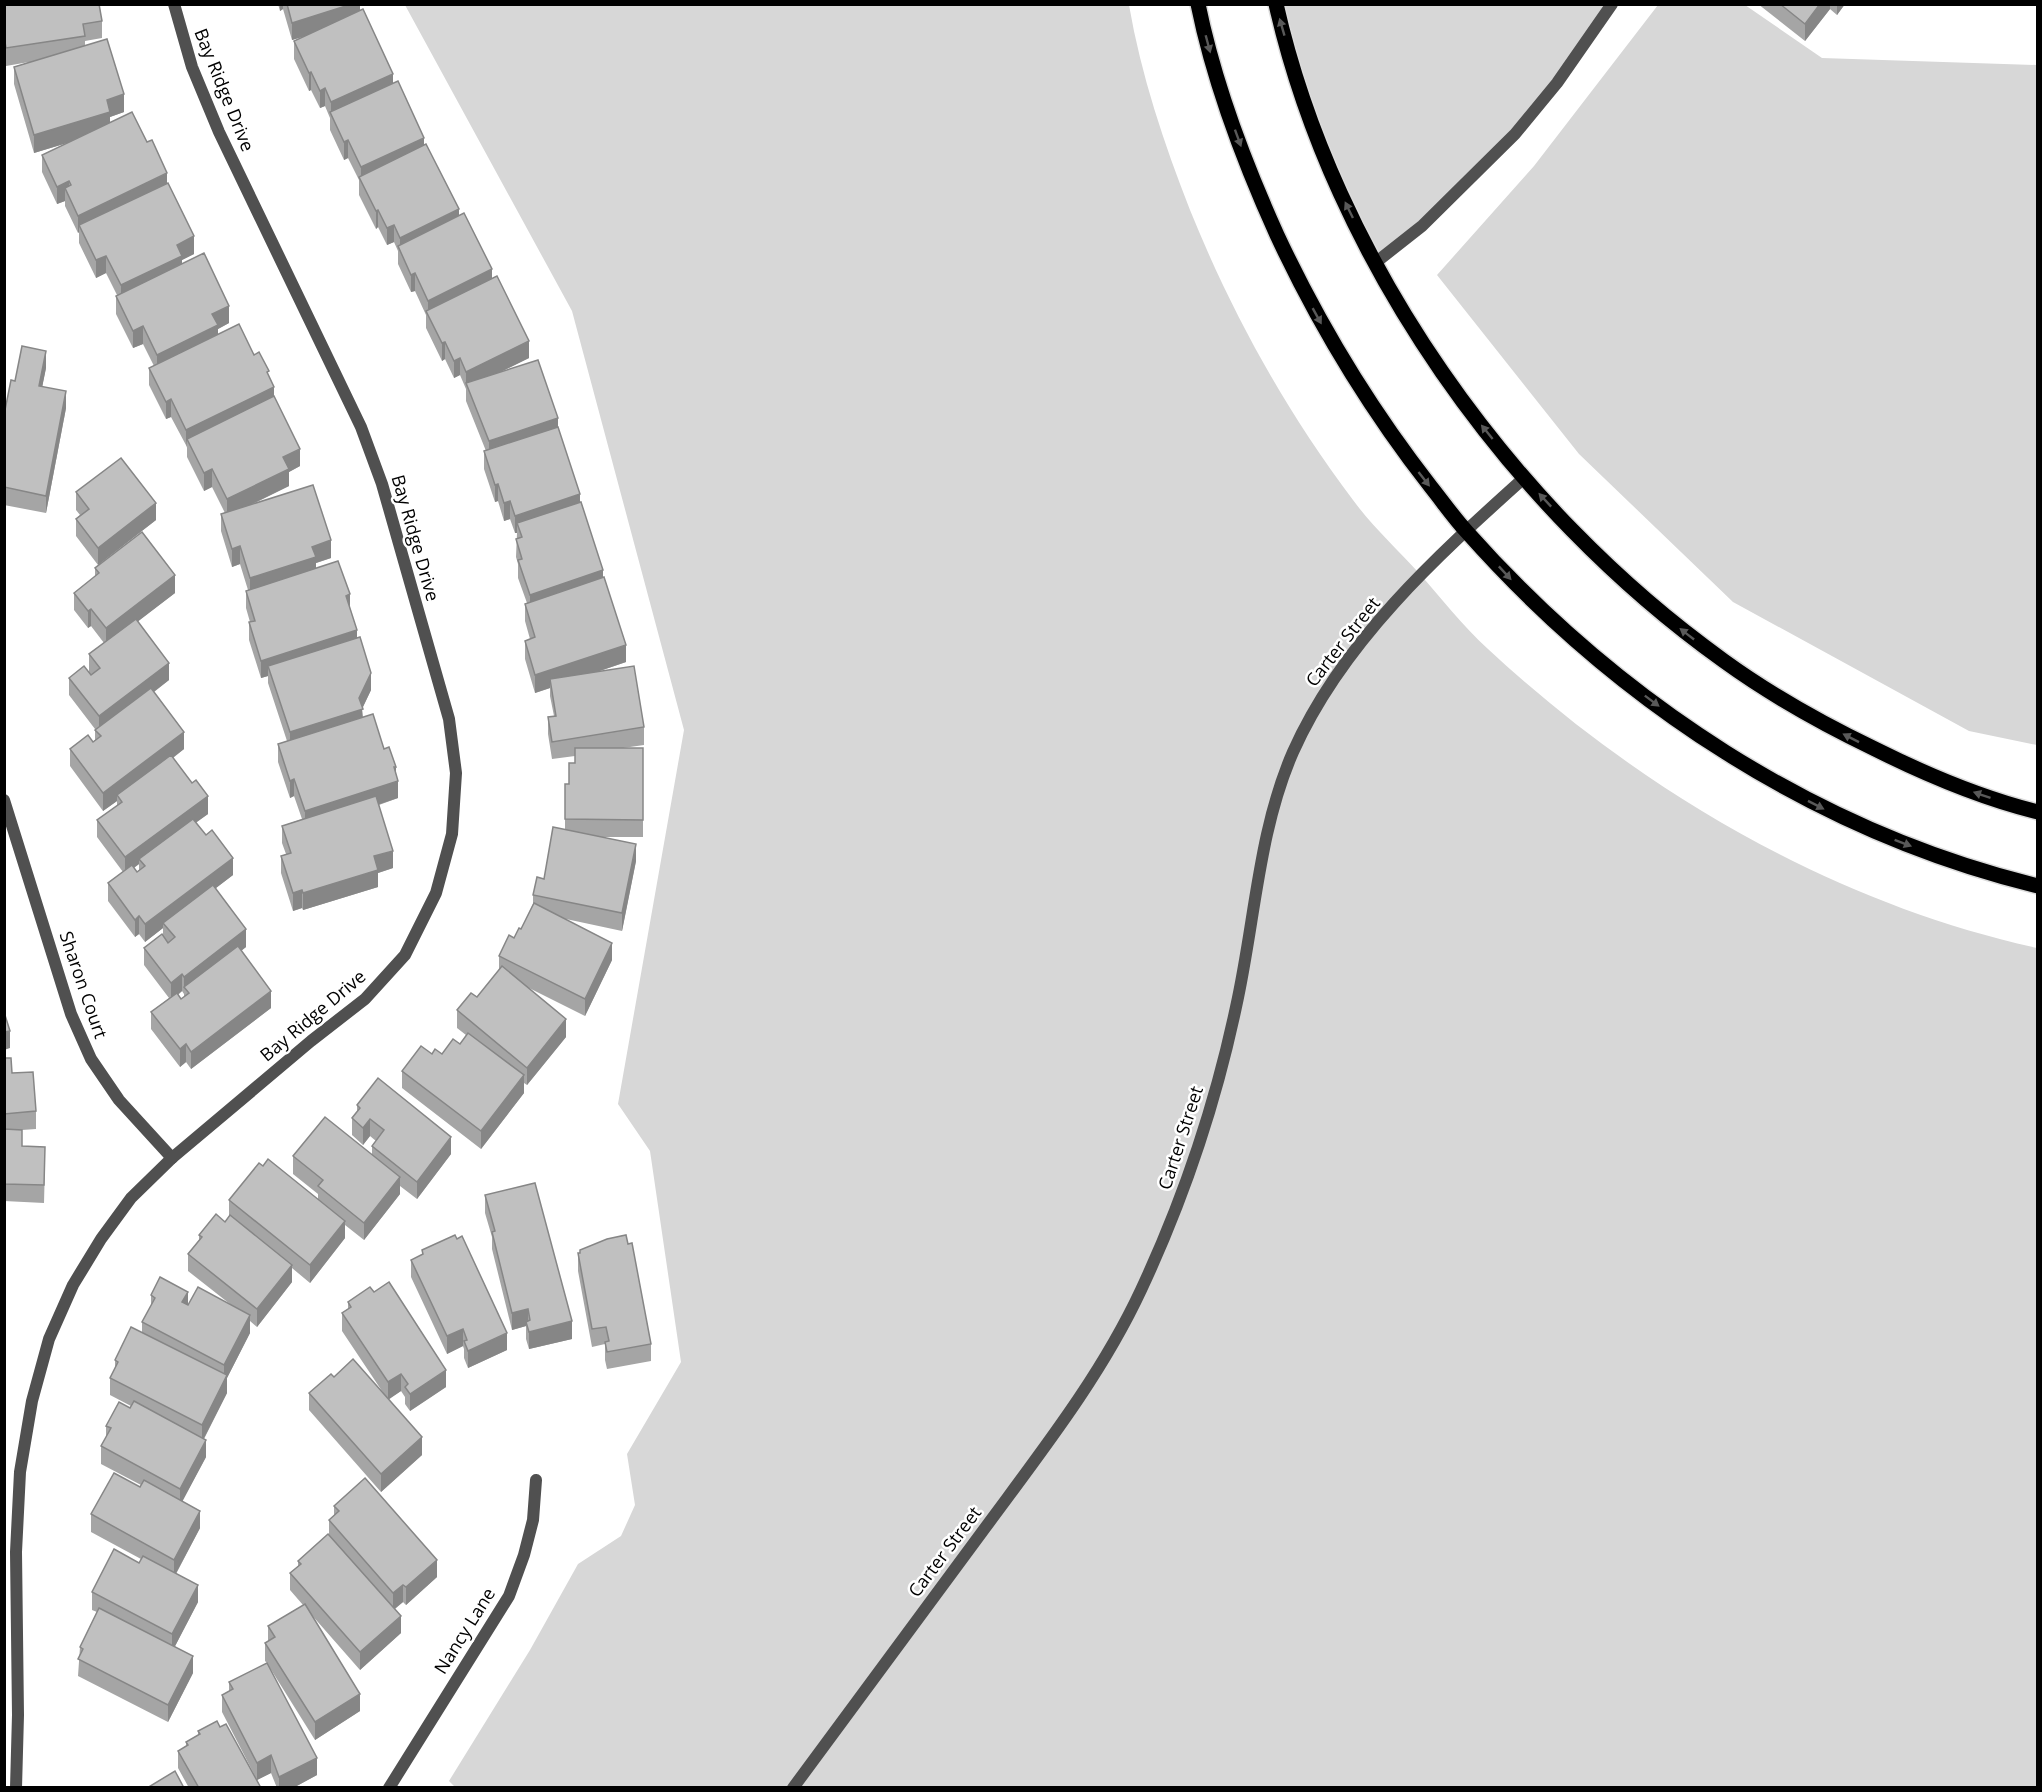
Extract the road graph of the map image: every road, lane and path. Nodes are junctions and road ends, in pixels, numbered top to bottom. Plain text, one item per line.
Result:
1 (174, 4) edge
2 (1198, 4) edge
3 (1276, 4) edge
4 (1612, 4) edge
5 (1375, 262) junction
6 (1524, 478) junction
7 (1465, 531) junction
8 (4, 800) edge
9 (2037, 812) edge
10 (2037, 886) edge
11 (172, 1158) junction
12 (536, 1480) dead end
13 (16, 1788) edge
14 (389, 1788) edge
15 (793, 1788) edge

1 - 11 street, Bay Ridge Drive
2 -> 7 main road
5 -> 3 main road
4 - 5 street
6 -> 5 main road
6 - 7 street, Carter Street
9 -> 6 main road
7 -> 10 main road
7 - 15 street, Carter Street
8 - 11 street, Sharon Court
11 - 13 street, Bay Ridge Drive
12 - 14 street, Nancy Lane

